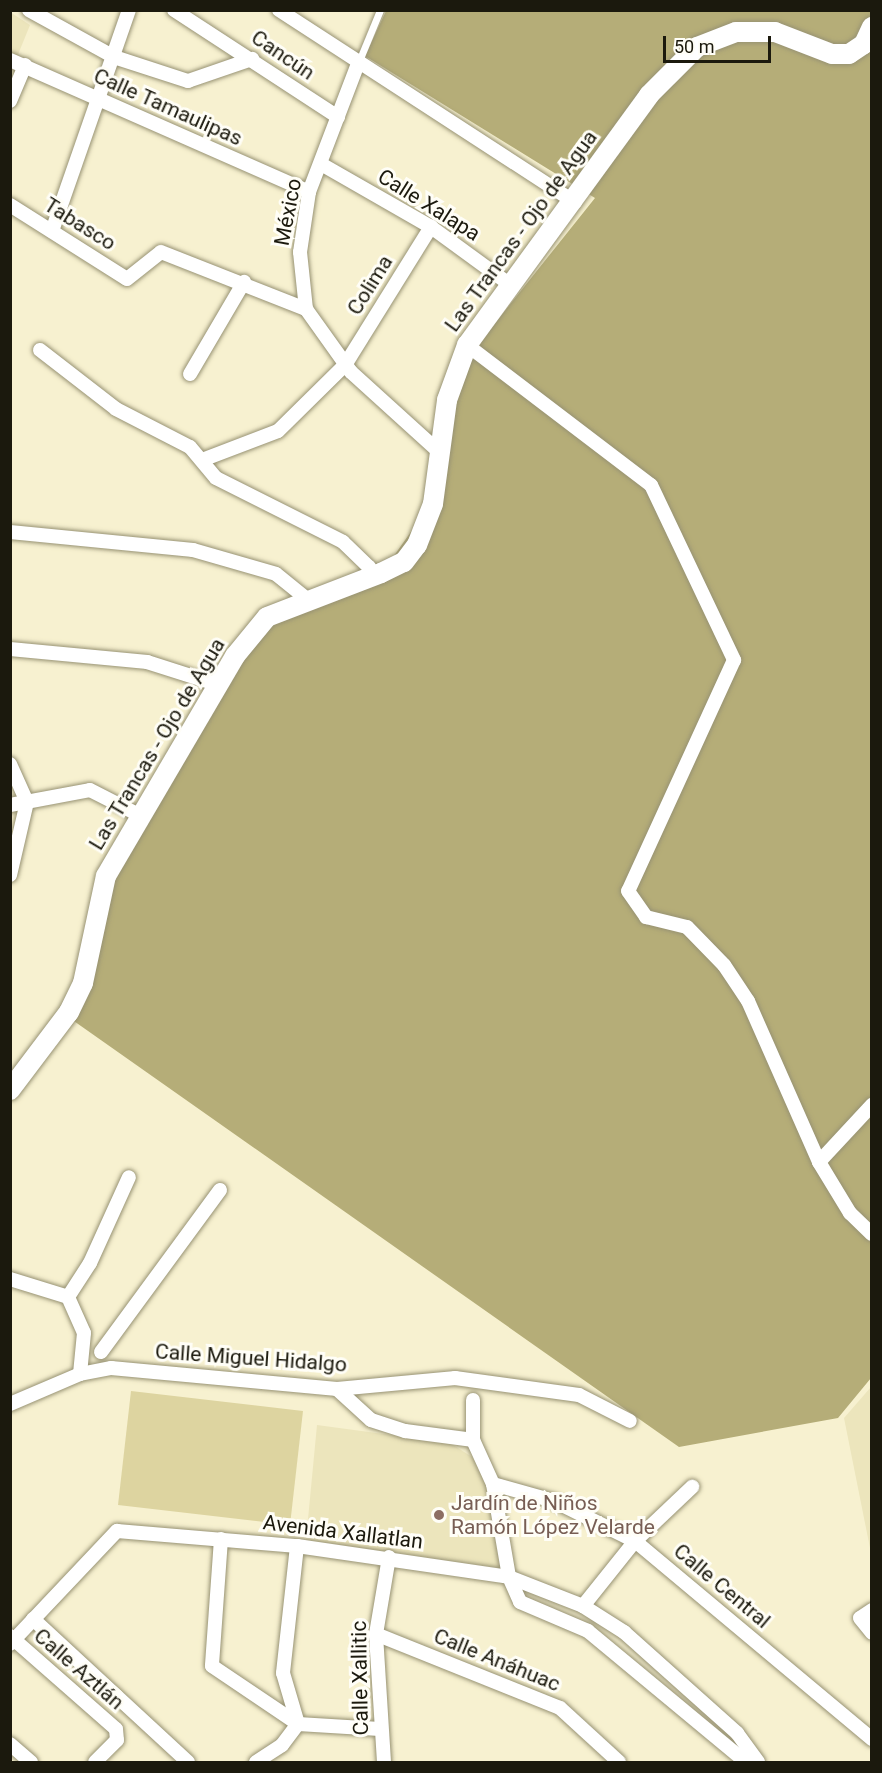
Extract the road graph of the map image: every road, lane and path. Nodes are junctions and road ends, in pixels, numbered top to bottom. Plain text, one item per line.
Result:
1 (30, 10) edge
2 (129, 10) edge
3 (174, 10) edge
4 (279, 10) edge
5 (380, 10) edge
6 (870, 10) edge
7 (872, 26) edge
8 (114, 57) junction
9 (252, 59) junction
10 (10, 60) edge
11 (359, 61) junction
12 (25, 65) junction
13 (95, 98) junction
14 (10, 101) edge
15 (338, 117) junction
16 (321, 164) junction
17 (309, 192) junction
18 (574, 202) junction
19 (10, 206) edge
20 (431, 227) junction
21 (52, 231) junction
22 (244, 282) junction
23 (512, 286) junction
24 (306, 309) junction
25 (467, 345) junction
26 (40, 350) dead end
27 (345, 365) junction
28 (190, 374) dead end
29 (438, 451) junction
30 (202, 460) junction
31 (10, 532) edge
32 (370, 577) junction
33 (306, 598) junction
34 (10, 649) edge
35 (216, 684) junction
36 (10, 764) edge
37 (27, 802) junction
38 (10, 805) edge
39 (141, 816) junction
40 (10, 875) edge
41 (10, 1090) edge
42 (872, 1105) edge
43 (819, 1162) junction
44 (129, 1177) dead end
45 (220, 1190) dead end
46 (872, 1234) edge
47 (10, 1280) edge
48 (68, 1297) junction
49 (84, 1333) junction
50 (101, 1352) junction
51 (111, 1368) junction
52 (80, 1374) junction
53 (337, 1389) junction
54 (473, 1400) dead end
55 (10, 1404) edge
56 (630, 1421) dead end
57 (473, 1440) junction
58 (493, 1484) junction
59 (692, 1487) dead end
60 (221, 1539) junction
61 (635, 1541) junction
62 (297, 1546) junction
63 (389, 1557) junction
64 (509, 1577) junction
65 (583, 1606) junction
66 (872, 1610) edge
67 (33, 1619) junction
68 (603, 1619) junction
69 (588, 1631) junction
70 (872, 1633) edge
71 (376, 1634) junction
72 (12, 1640) edge
73 (298, 1724) junction
74 (380, 1729) junction
75 (872, 1739) edge
76 (10, 1744) edge
77 (31, 1762) edge
78 (95, 1762) edge
79 (188, 1762) edge
80 (256, 1762) edge
81 (384, 1762) edge
82 (619, 1762) edge
83 (746, 1762) edge
84 (758, 1762) edge

1 - 8 street
2 - 8 street
3 - 9 street, Cancún
4 - 11 street
5 - 11 lane, México
6 - 7 street
7 - 18 street, Las Trancas - Ojo de Agua
8 - 9 street
8 - 13 street
9 - 15 street, Cancún
10 - 12 street, Calle Tamaulipas
11 - 15 street, México
11 - 18 street
12 - 13 street, Calle Tamaulipas
12 - 14 street
13 - 17 street, Calle Tamaulipas
13 - 21 street
15 - 16 street, México
16 - 17 street, México
16 - 20 street, Calle Xalapa
17 - 24 street, México
18 - 23 street, Las Trancas - Ojo de Agua
19 - 21 street, Tabasco
20 - 23 street, Calle Xalapa
20 - 27 street, Colima
21 - 22 street, Tabasco
22 - 24 street
22 - 28 street
23 - 25 street, Las Trancas - Ojo de Agua
24 - 27 street, México
25 - 29 street, Las Trancas - Ojo de Agua
25 - 43 street
26 - 30 street
27 - 29 street, México
27 - 30 street, Colima
29 - 32 street, Las Trancas - Ojo de Agua
30 - 32 street
31 - 33 street
32 - 33 street, Las Trancas - Ojo de Agua
33 - 35 street, Las Trancas - Ojo de Agua
34 - 35 street
35 - 39 street, Las Trancas - Ojo de Agua
36 - 37 street
37 - 38 street
37 - 39 street
37 - 40 street
39 - 41 street, Las Trancas - Ojo de Agua
42 - 43 street
43 - 46 street
44 - 48 street
45 - 50 street
47 - 48 street
48 - 49 street
49 - 50 street
49 - 52 street
50 - 51 street
51 - 52 street, Calle Miguel Hidalgo
51 - 53 street, Calle Miguel Hidalgo
52 - 55 street, Calle Miguel Hidalgo
53 - 56 street, Calle Miguel Hidalgo
53 - 57 street
54 - 57 street
57 - 58 street
58 - 61 street, Calle Central
58 - 64 street
59 - 61 street
60 - 62 street, Avenida Xallatlan
60 - 67 street, Avenida Xallatlan
60 - 73 street
61 - 65 street
61 - 75 street, Calle Central
62 - 63 street, Avenida Xallatlan
62 - 73 street
63 - 64 street, Avenida Xallatlan
63 - 71 street, Calle Xallitic
64 - 65 street, Avenida Xallatlan
64 - 69 street
65 - 68 street, Avenida Xallatlan
66 - 70 street
67 - 72 street
67 - 79 street
68 - 69 street
68 - 84 street, Avenida Xallatlan
69 - 83 street
71 - 74 street, Calle Xallitic
71 - 82 street, Calle Anáhuac
72 - 78 street, Calle Aztlán
73 - 74 street
73 - 80 street
74 - 81 street, Calle Xallitic
76 - 77 street

